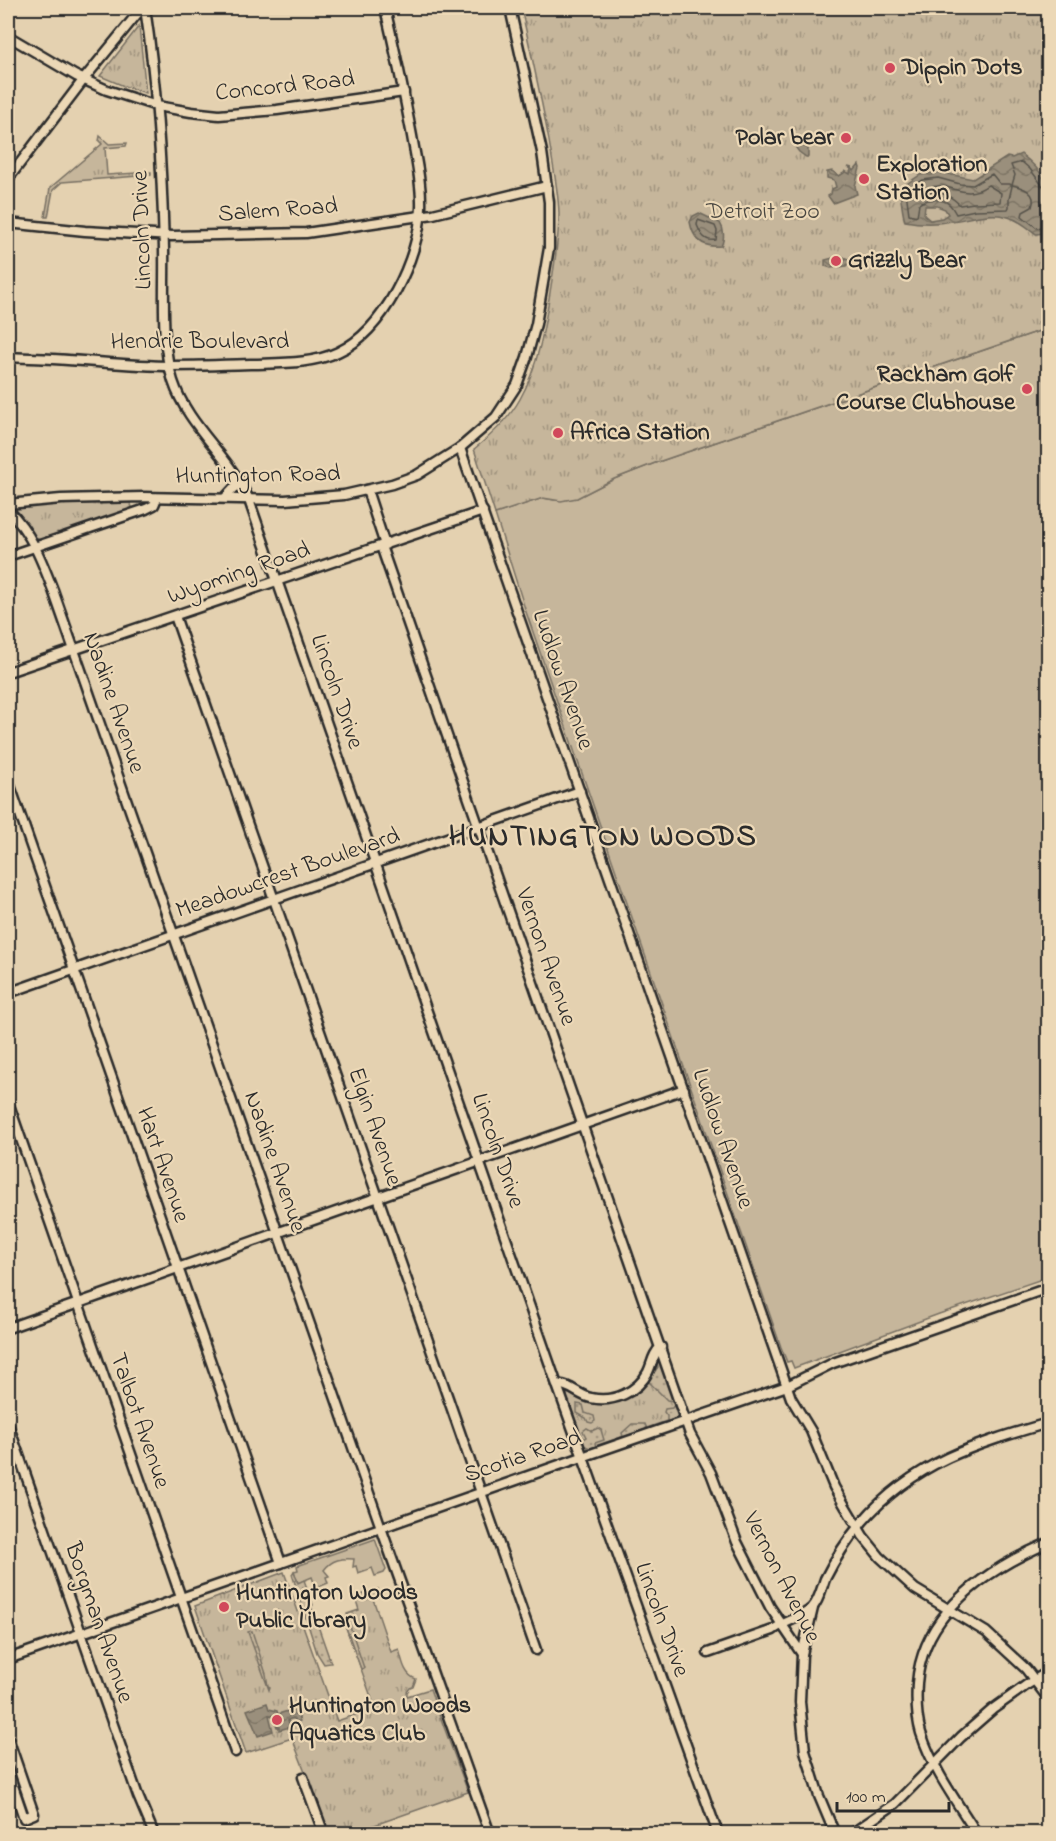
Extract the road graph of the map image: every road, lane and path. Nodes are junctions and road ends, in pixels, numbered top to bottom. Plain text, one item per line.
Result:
1 (144, 8) edge
2 (385, 8) edge
3 (510, 8) edge
4 (8, 36) edge
5 (84, 80) junction
6 (404, 92) junction
7 (157, 106) junction
8 (8, 179) edge
9 (547, 186) junction
10 (420, 216) junction
11 (8, 223) edge
12 (163, 236) junction
13 (8, 357) edge
14 (169, 366) junction
15 (460, 448) junction
16 (238, 478) junction
17 (367, 490) junction
18 (135, 497) junction
19 (157, 498) junction
20 (225, 498) junction
21 (249, 500) junction
22 (8, 504) edge
23 (8, 510) edge
24 (483, 511) junction
25 (136, 512) junction
26 (35, 546) junction
27 (383, 546) junction
28 (8, 556) edge
29 (277, 581) junction
30 (175, 616) junction
31 (75, 650) junction
32 (8, 672) edge
33 (8, 780) edge
34 (580, 791) junction
35 (479, 828) junction
36 (376, 864) junction
37 (274, 900) junction
38 (174, 935) junction
39 (74, 970) junction
40 (8, 993) edge
41 (684, 1089) junction
42 (8, 1102) edge
43 (583, 1124) junction
44 (479, 1161) junction
45 (378, 1197) junction
46 (277, 1232) junction
47 (177, 1267) junction
48 (1048, 1288) edge
49 (78, 1302) junction
50 (8, 1328) edge
51 (661, 1347) junction
52 (557, 1385) junction
53 (787, 1386) junction
54 (686, 1421) junction
55 (1048, 1423) edge
56 (8, 1424) edge
57 (582, 1457) junction
58 (481, 1492) junction
59 (381, 1527) junction
60 (858, 1528) junction
61 (1048, 1543) edge
62 (281, 1563) junction
63 (181, 1598) junction
64 (813, 1608) junction
65 (948, 1609) junction
66 (781, 1624) junction
67 (81, 1633) junction
68 (536, 1650) dead end
69 (708, 1653) dead end
70 (802, 1654) junction
71 (8, 1659) edge
72 (1048, 1672) edge
73 (1036, 1680) junction
74 (1048, 1698) edge
75 (8, 1738) edge
76 (235, 1752) dead end
77 (935, 1764) junction
78 (8, 1772) edge
79 (303, 1777) dead end
80 (154, 1833) edge
81 (324, 1833) edge
82 (490, 1833) edge
83 (718, 1833) edge
84 (835, 1833) edge
85 (851, 1833) edge
86 (978, 1833) edge

1 - 5 street
1 - 7 street, Lincoln Drive
2 - 6 street, Hendrie Boulevard
3 - 9 street, Huntington Road
4 - 5 street, Concord Road
5 - 7 street, Concord Road
5 - 8 street
6 - 7 street, Concord Road
6 - 10 street, Hendrie Boulevard
7 - 12 street, Lincoln Drive
9 - 10 street, Salem Road
9 - 15 street, Huntington Road
10 - 12 street, Salem Road
10 - 14 street, Hendrie Boulevard
11 - 12 street, Salem Road
12 - 14 street, Lincoln Drive
13 - 14 street, Hendrie Boulevard
14 - 16 street, Lincoln Drive
15 - 17 street, Huntington Road
15 - 24 street, Ludlow Avenue
16 - 20 street
16 - 21 street, Lincoln Drive
17 - 21 street, Huntington Road
17 - 27 street, Vernon Avenue
18 - 19 street, Huntington Road
18 - 22 street, Huntington Road
18 - 25 street
19 - 20 street, Huntington Road
19 - 25 street
20 - 21 street, Huntington Road
21 - 29 street, Lincoln Drive
23 - 26 street, Nadine Avenue
24 - 27 street, Wyoming Road
24 - 34 street, Ludlow Avenue
25 - 26 street
26 - 28 street
26 - 31 street, Nadine Avenue
27 - 29 street, Wyoming Road
27 - 35 street, Vernon Avenue
29 - 30 street, Wyoming Road
29 - 36 street, Lincoln Drive
30 - 31 street, Wyoming Road
30 - 37 street, Elgin Avenue
31 - 32 street, Wyoming Road
31 - 38 street, Nadine Avenue
33 - 39 street, Hart Avenue
34 - 35 street, Meadowcrest Boulevard
34 - 41 street, Ludlow Avenue
35 - 36 street, Meadowcrest Boulevard
35 - 43 street, Vernon Avenue
36 - 37 street, Meadowcrest Boulevard
36 - 44 street, Lincoln Drive
37 - 38 street, Meadowcrest Boulevard
37 - 45 street, Elgin Avenue
38 - 39 street, Meadowcrest Boulevard
38 - 46 street, Nadine Avenue
39 - 40 street, Meadowcrest Boulevard
39 - 47 street, Hart Avenue
41 - 43 street
41 - 53 street, Ludlow Avenue
42 - 49 street, Talbot Avenue
43 - 44 street
43 - 51 street, Vernon Avenue
44 - 45 street
44 - 52 street, Lincoln Drive
45 - 46 street
45 - 58 street, Elgin Avenue
46 - 47 street
46 - 59 street, Nadine Avenue
47 - 49 street
47 - 62 street, Hart Avenue
48 - 53 street, Scotia Road
49 - 50 street
49 - 63 street, Talbot Avenue
51 - 52 street
51 - 54 street, Vernon Avenue
52 - 57 street, Lincoln Drive
53 - 54 street, Scotia Road
53 - 60 street, Ludlow Avenue
54 - 57 street, Scotia Road
54 - 66 street, Vernon Avenue
55 - 60 street
56 - 67 street, Borgman Avenue
57 - 58 street, Scotia Road
57 - 83 street, Lincoln Drive
58 - 59 street, Scotia Road
58 - 68 street, Elgin Avenue
59 - 62 street, Scotia Road
59 - 82 street, Nadine Avenue
60 - 64 street
60 - 65 street, Ludlow Avenue
61 - 65 street
62 - 63 street, Scotia Road
63 - 67 street, Scotia Road
63 - 76 street, Talbot Avenue
64 - 66 street
64 - 70 street
65 - 73 street, Ludlow Avenue
65 - 77 street
66 - 69 street
66 - 70 street, Vernon Avenue
67 - 71 street, Scotia Road
67 - 80 street, Borgman Avenue
70 - 84 street, Vernon Avenue
72 - 73 street
73 - 74 street, Ludlow Avenue
73 - 77 street
75 - 78 street
77 - 85 street
77 - 86 street
79 - 81 street

